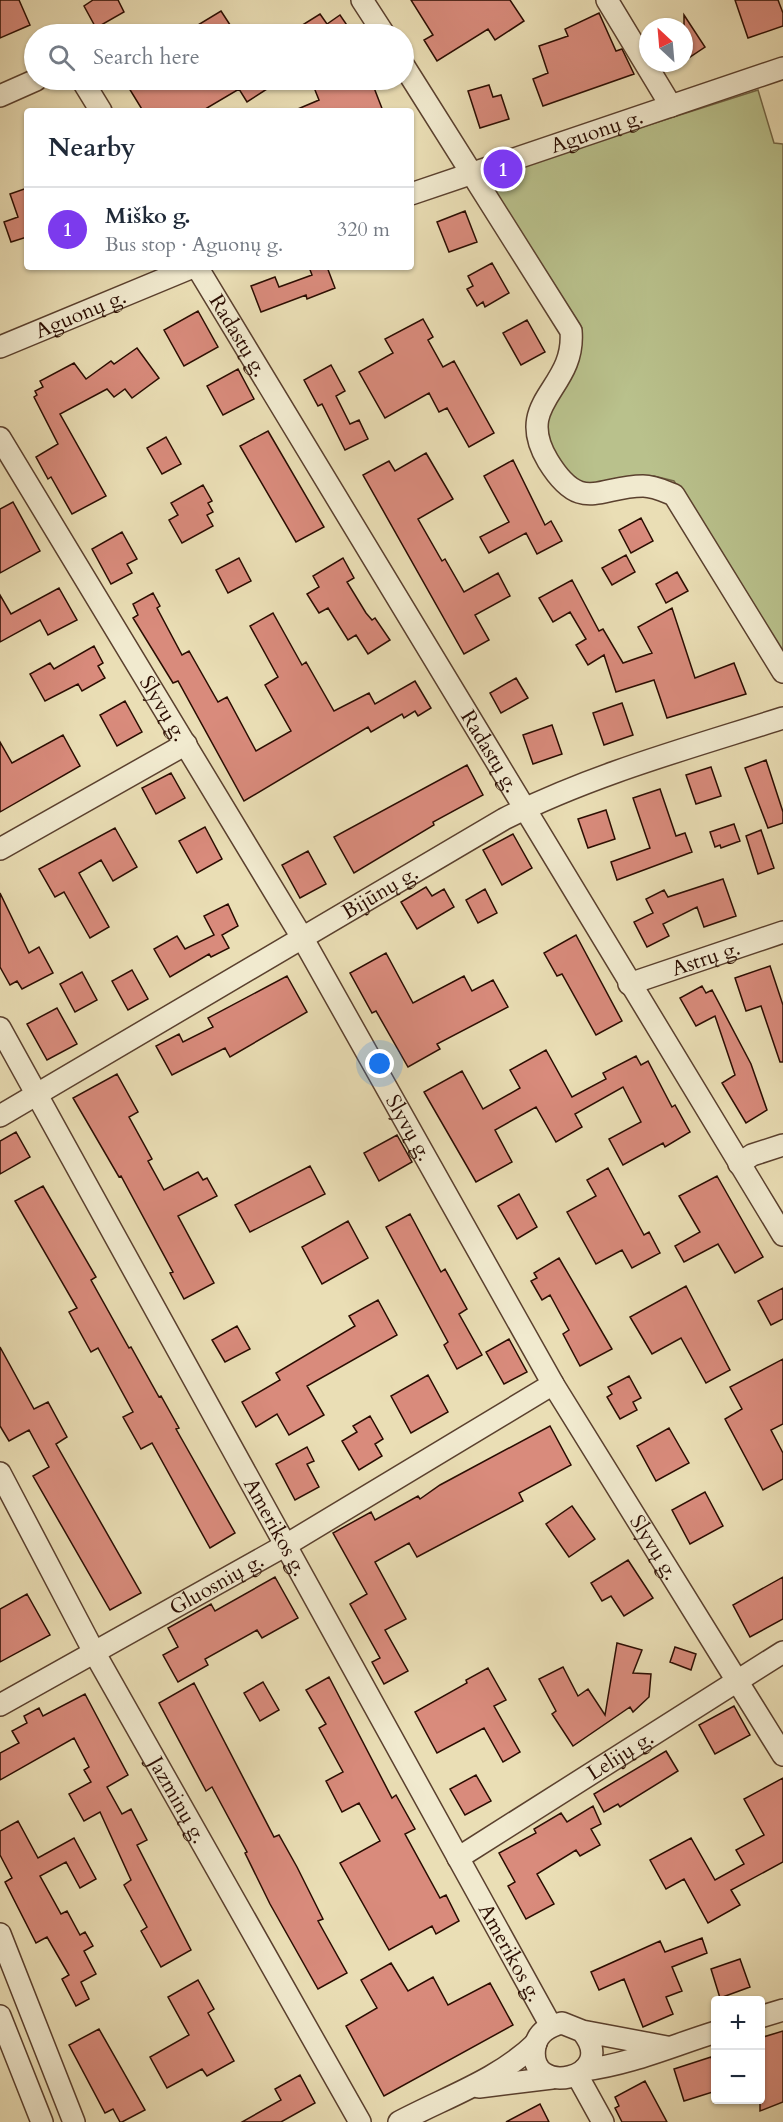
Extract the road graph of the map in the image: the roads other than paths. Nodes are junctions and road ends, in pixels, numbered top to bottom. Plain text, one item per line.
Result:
1 (363, 0) edge
2 (607, 0) edge
3 (378, 24) edge
4 (783, 68) edge
5 (414, 82) edge
6 (24, 85) edge
7 (88, 90) edge
8 (0, 96) edge
9 (671, 106) junction
10 (99, 108) edge
11 (470, 174) junction
12 (414, 193) edge
13 (188, 270) edge
14 (197, 270) edge
15 (0, 347) edge
16 (0, 438) edge
17 (783, 672) edge
18 (783, 718) edge
19 (186, 744) junction
20 (526, 807) junction
21 (0, 849) edge
22 (783, 932) edge
23 (303, 939) junction
24 (629, 984) junction
25 (0, 1028) edge
26 (38, 1096) junction
27 (0, 1116) edge
28 (783, 1145) edge
29 (739, 1164) junction
30 (783, 1235) edge
31 (553, 1384) junction
32 (0, 1473) edge
33 (285, 1545) junction
34 (94, 1652) junction
35 (783, 1652) edge
36 (736, 1682) junction
37 (0, 1705) edge
38 (783, 1755) edge
39 (458, 1858) junction
40 (0, 1934) edge
41 (783, 2010) edge
42 (765, 2015) edge
43 (0, 2016) edge
44 (551, 2026) junction
45 (582, 2031) junction
46 (711, 2034) edge
47 (536, 2043) junction
48 (667, 2047) junction
49 (54, 2071) junction
50 (581, 2072) junction
51 (552, 2078) junction
52 (27, 2082) junction
53 (470, 2088) junction
54 (42, 2122) edge
55 (74, 2122) edge
56 (360, 2122) edge
57 (399, 2122) edge
58 (603, 2122) edge

1 - 3 street
2 - 9 street
4 - 9 street, Aguonų g.
5 - 11 street
6 - 8 street
7 - 10 street
9 - 11 street, Aguonų g.
11 - 12 street, Aguonų g.
11 - 17 street
13 - 15 street, Aguonų g.
14 - 20 street, Radastų g.
16 - 19 street, Slyvų g.
18 - 20 street, Bijūnų g.
19 - 21 street
19 - 23 street, Slyvų g.
20 - 23 street, Bijūnų g.
20 - 24 street, Radastų g.
22 - 24 street, Astrų g.
23 - 26 street, Bijūnų g.
23 - 31 street, Slyvų g.
24 - 29 street, Radastų g.
25 - 26 street, Amerikos g.
26 - 27 street, Bijūnų g.
26 - 33 street, Amerikos g.
28 - 29 street
29 - 30 street, Radastų g.
31 - 33 street, Gluosnių g.
31 - 36 street, Slyvų g.
32 - 34 street, Jazminų g.
33 - 34 street, Gluosnių g.
33 - 39 street, Amerikos g.
34 - 37 street, Gluosnių g.
34 - 56 street, Jazminų g.
35 - 36 street, Lelijų g.
36 - 38 street, Slyvų g.
36 - 39 street, Lelijų g.
39 - 44 street, Amerikos g.
40 - 49 street
41 - 42 street
43 - 52 street
44 - 45 street
44 - 47 street
45 - 48 street
45 - 50 street
46 - 48 street
47 - 51 street
47 - 53 street
48 - 50 street
49 - 52 street
49 - 55 street
50 - 51 street
50 - 58 street
51 - 53 street
52 - 54 street
53 - 57 street

